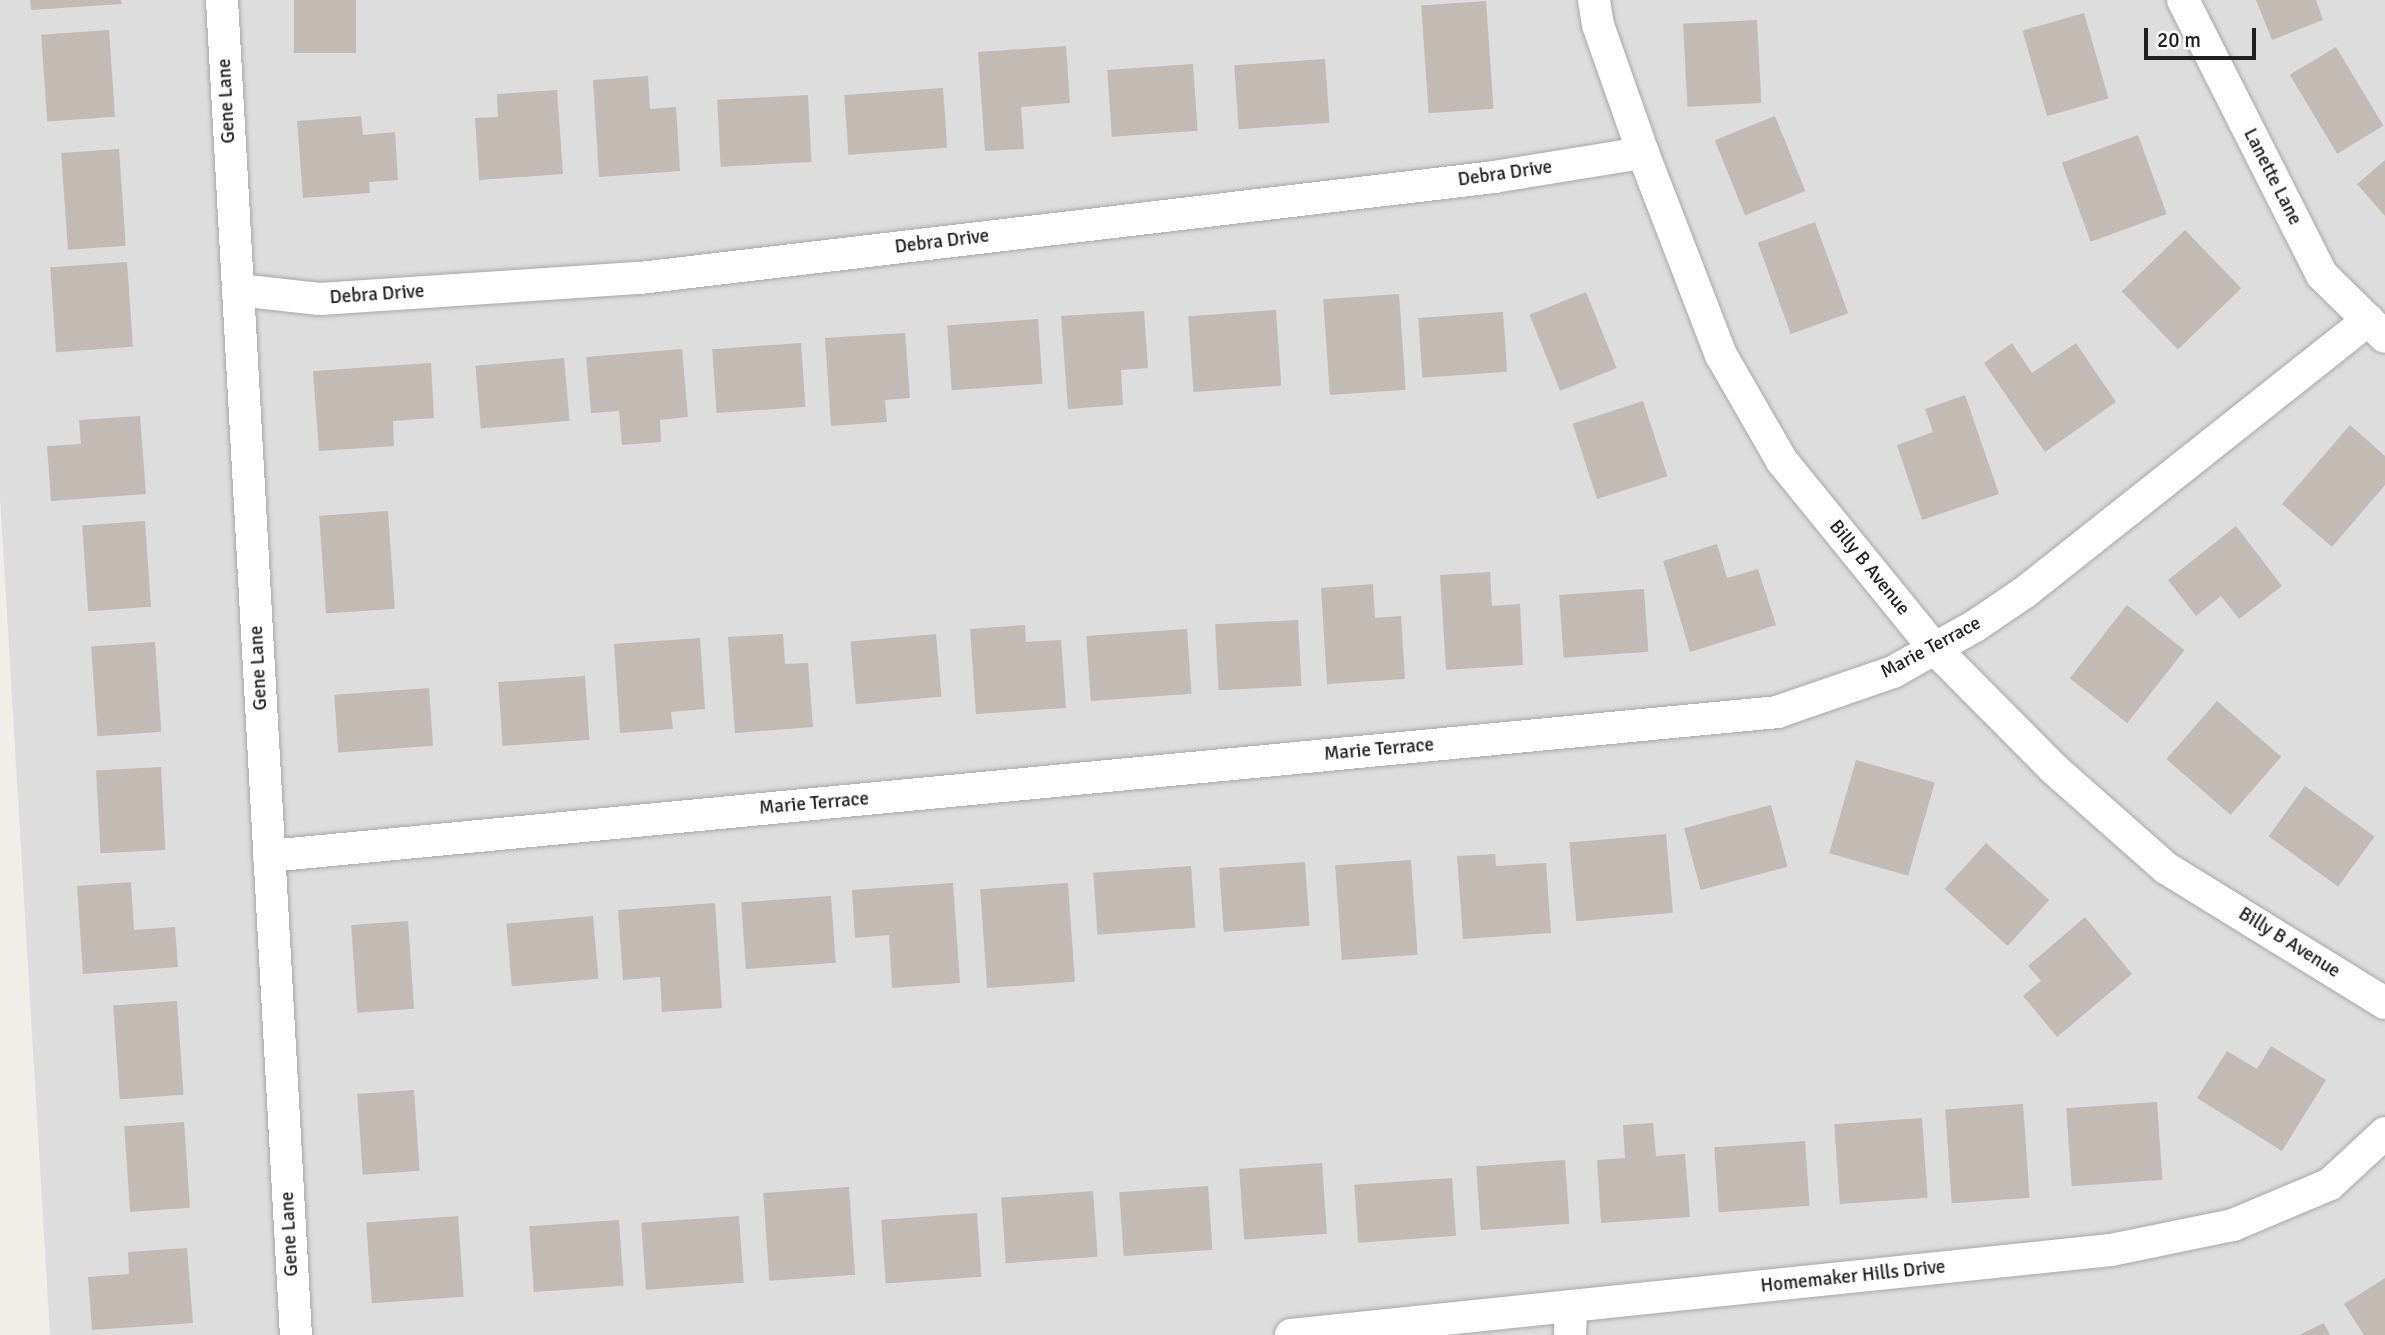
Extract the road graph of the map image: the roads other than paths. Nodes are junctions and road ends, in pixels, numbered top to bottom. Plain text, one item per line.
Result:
1 (222, 0) edge
2 (1594, 0) edge
3 (2183, 0) edge
4 (1643, 153) junction
5 (238, 290) junction
6 (2376, 329) edge
7 (1933, 647) junction
8 (269, 856) junction
9 (2385, 1003) edge
10 (2385, 1133) edge
11 (1570, 1321) edge
12 (296, 1335) edge
13 (1291, 1335) edge

1 - 5 street, Gene Lane
2 - 4 street, Billy B Avenue
3 - 6 street, Lanette Lane
4 - 5 street, Debra Drive
4 - 7 street, Billy B Avenue
5 - 8 street, Gene Lane
6 - 7 street, Marie Terrace
7 - 8 street, Marie Terrace
7 - 9 street, Billy B Avenue
8 - 12 street, Gene Lane
10 - 11 street, Homemaker Hills Drive
11 - 13 street, Homemaker Hills Drive

